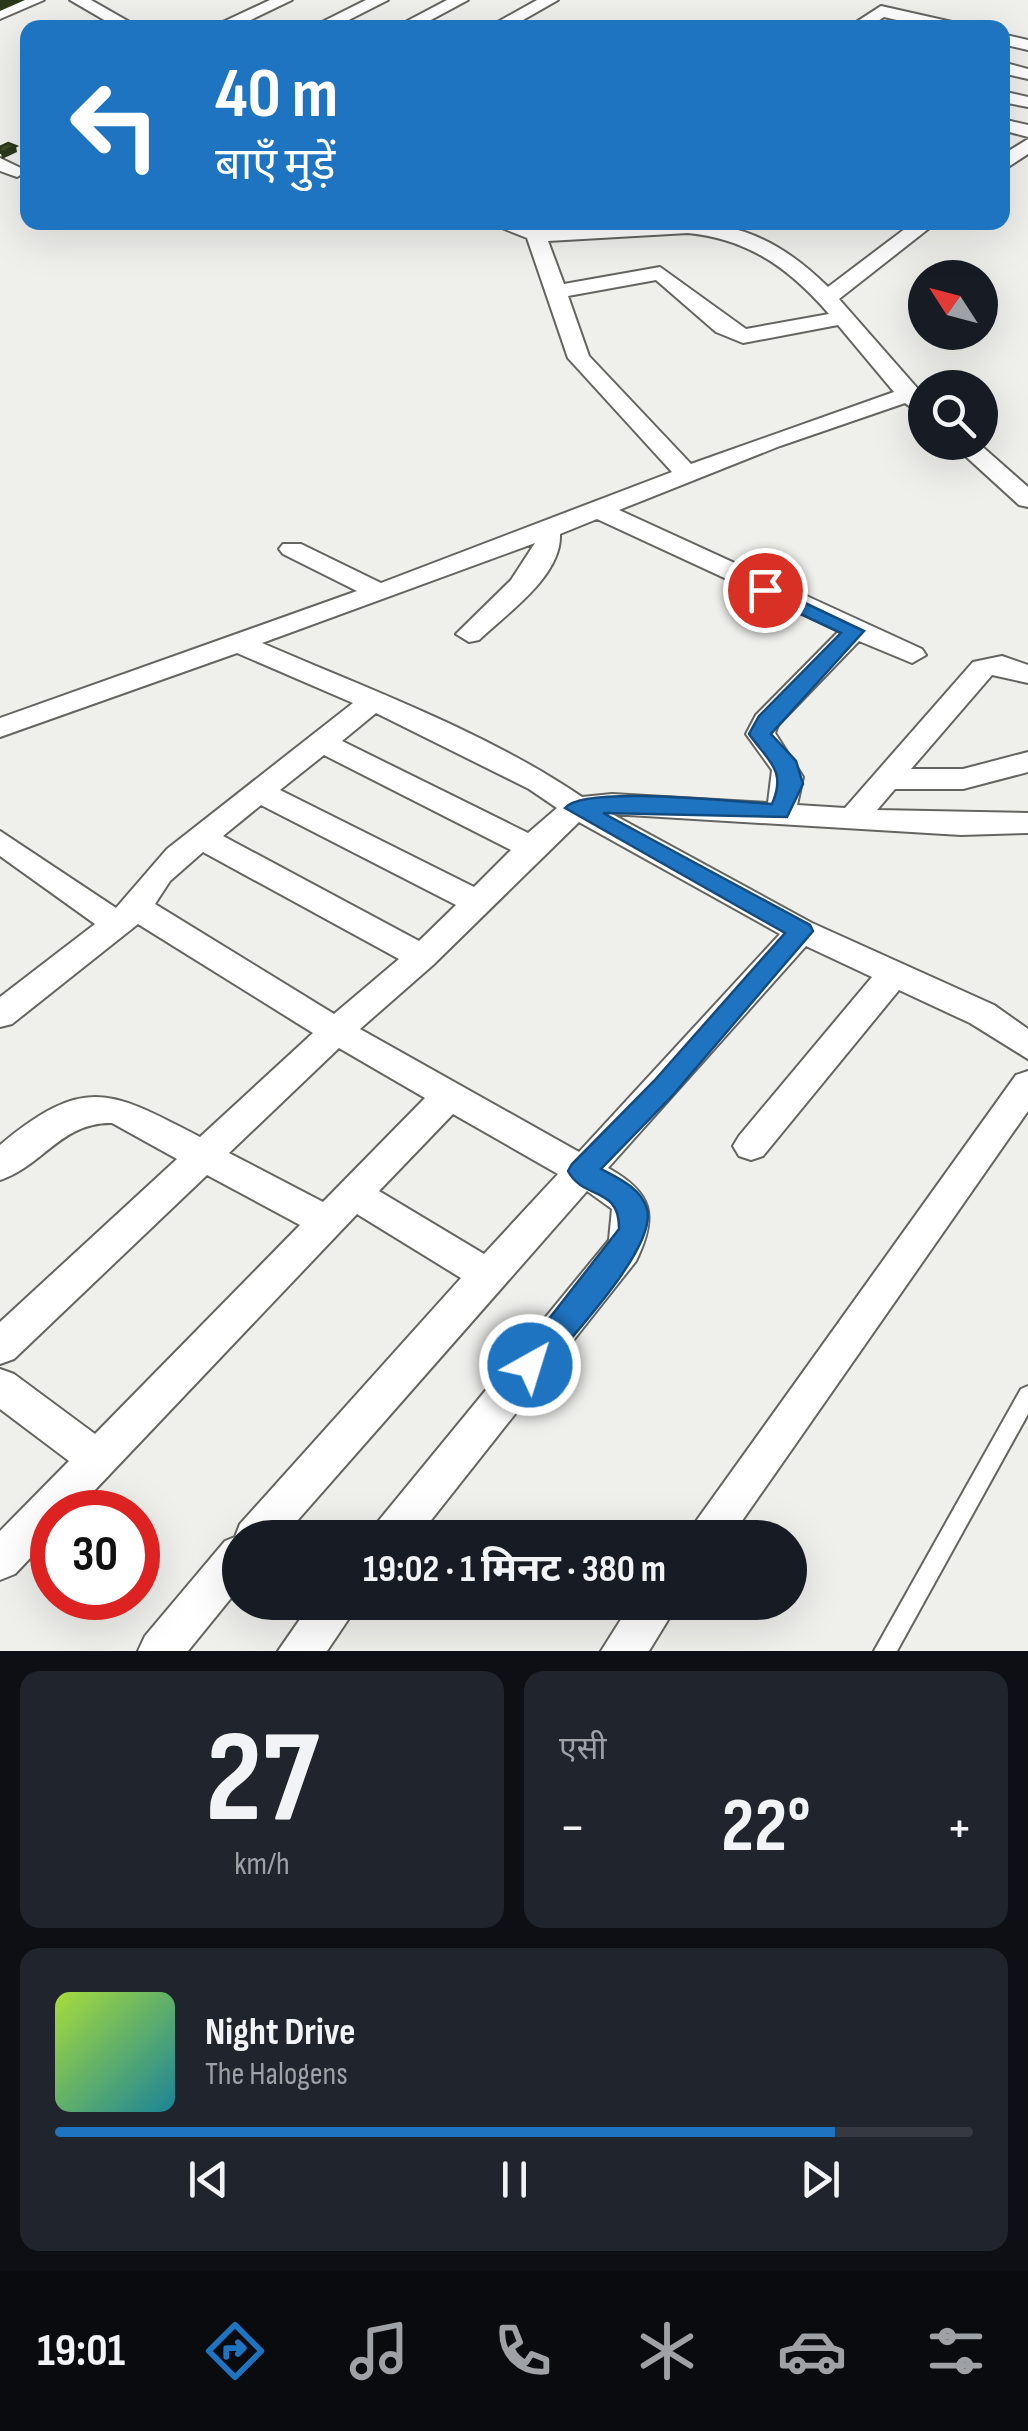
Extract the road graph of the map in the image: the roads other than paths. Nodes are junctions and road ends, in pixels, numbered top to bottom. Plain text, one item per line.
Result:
1 (36, 0) edge
2 (78, 0) edge
3 (284, 0) edge
4 (380, 0) edge
5 (460, 0) edge
6 (550, 0) edge
7 (0, 14) edge
8 (117, 20) edge
9 (237, 20) edge
10 (336, 20) edge
11 (419, 20) edge
12 (511, 20) edge
13 (868, 20) edge
14 (910, 20) edge
15 (1028, 86) edge
16 (1014, 99) edge
17 (517, 230) edge
18 (623, 230) edge
19 (702, 230) edge
20 (917, 230) edge
21 (537, 238) junction
22 (558, 291) junction
23 (826, 300) junction
24 (842, 318) junction
25 (908, 394) edge
26 (908, 405) edge
27 (982, 460) edge
28 (687, 474) junction
29 (1028, 500) edge
30 (599, 510) junction
31 (547, 531) junction
32 (292, 549) dead end
33 (380, 592) junction
34 (854, 631) junction
35 (469, 634) dead end
36 (238, 643) junction
37 (912, 655) dead end
38 (1028, 674) edge
39 (371, 703) junction
40 (0, 728) edge
41 (323, 743) junction
42 (1028, 762) edge
43 (886, 780) junction
44 (261, 793) junction
45 (576, 808) junction
46 (779, 812) junction
47 (852, 819) junction
48 (1028, 823) edge
49 (202, 838) junction
50 (0, 841) edge
51 (530, 847) junction
52 (477, 902) junction
53 (127, 916) junction
54 (801, 931) junction
55 (422, 957) junction
56 (896, 972) junction
57 (0, 1015) edge
58 (336, 1030) junction
59 (1028, 1046) edge
60 (1028, 1084) edge
61 (448, 1096) junction
62 (751, 1146) dead end
63 (205, 1154) junction
64 (2, 1161) edge
65 (582, 1171) junction
66 (354, 1194) junction
67 (327, 1222) junction
68 (485, 1274) junction
69 (0, 1347) edge
70 (0, 1386) edge
71 (1028, 1395) edge
72 (98, 1459) junction
73 (270, 1520) edge
74 (406, 1520) edge
75 (718, 1520) edge
76 (0, 1560) edge
77 (222, 1577) edge
78 (325, 1620) edge
79 (646, 1620) edge
80 (160, 1651) edge
81 (300, 1651) edge
82 (624, 1651) edge
83 (885, 1651) edge

1 - 7 street
2 - 8 street
3 - 9 street
4 - 10 street
5 - 11 street
6 - 12 street
13 - 14 street
15 - 16 street
17 - 21 street
18 - 21 street
19 - 23 street
20 - 23 street
21 - 22 street
22 - 24 street
22 - 28 street
23 - 24 street
24 - 25 street
26 - 28 street
27 - 29 street
28 - 30 street
30 - 31 street
30 - 34 street
31 - 33 street
31 - 35 street
32 - 33 street
33 - 36 street
34 - 37 street
34 - 46 street
36 - 39 street
36 - 40 street
38 - 43 street
39 - 41 street
39 - 45 street
41 - 44 street
41 - 51 street
42 - 43 street
43 - 47 street
44 - 49 street
44 - 52 street
45 - 46 street
45 - 51 street
45 - 54 street
46 - 47 street
47 - 48 street
49 - 53 street
49 - 55 street
50 - 53 street
51 - 52 street
52 - 55 street
53 - 57 street
53 - 58 street
54 - 56 street
54 - 65 street
55 - 58 street
56 - 59 street
56 - 62 street
58 - 61 street
58 - 63 street
60 - 75 street
61 - 65 street
61 - 66 street
63 - 64 street
63 - 67 street
63 - 69 street
65 - 68 street
65 - 74 street
66 - 67 street
66 - 68 street
67 - 72 street
68 - 73 street
70 - 72 street
71 - 83 lane
72 - 76 street
77 - 80 street
78 - 81 street
79 - 82 street

